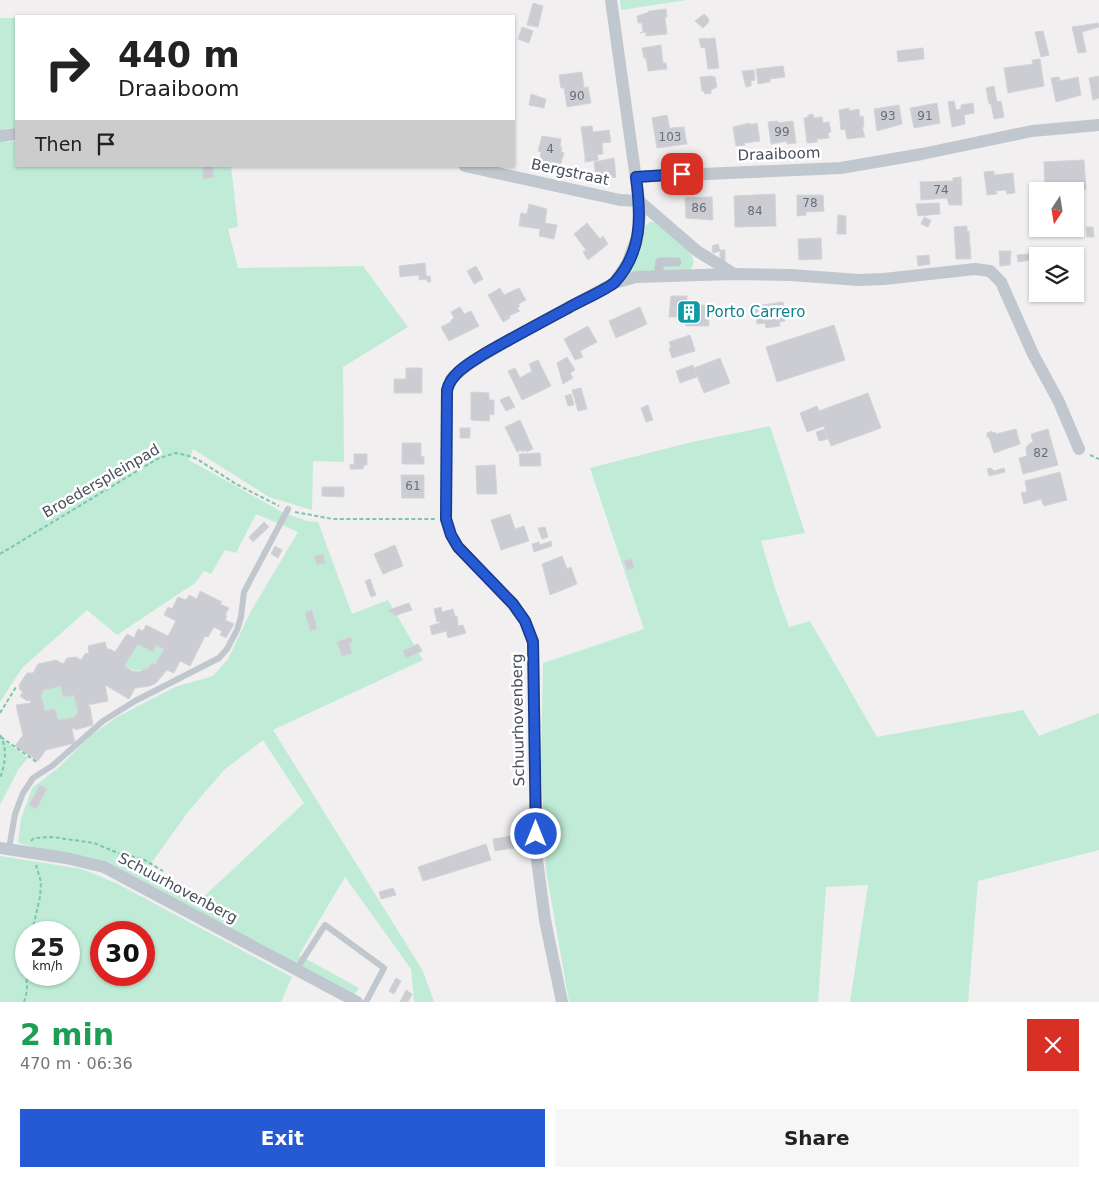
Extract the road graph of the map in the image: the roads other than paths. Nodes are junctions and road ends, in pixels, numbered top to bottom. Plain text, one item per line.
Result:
1 (611, 0) edge
2 (1099, 125) edge
3 (15, 134) edge
4 (0, 136) edge
5 (470, 167) edge
6 (636, 177) junction
7 (639, 201) junction
8 (677, 262) dead end
9 (733, 274) junction
10 (658, 275) junction
11 (614, 283) junction
12 (1079, 449) dead end
13 (288, 509) road end
14 (10, 849) edge
15 (296, 970) junction
16 (357, 1002) edge
17 (366, 1002) edge
18 (562, 1002) edge

1 - 6 street
2 - 6 street, Draaiboom
3 - 4 street
5 - 7 street, Bergstraat
6 - 7 street
7 - 9 street
7 - 11 street
8 - 10 street
9 - 10 street
9 - 12 street
10 - 11 street
11 - 18 street, Schuurhovenberg
13 - 14 lane
14 - 15 street, Schuurhovenberg
15 - 16 street, Schuurhovenberg
15 - 17 lane

